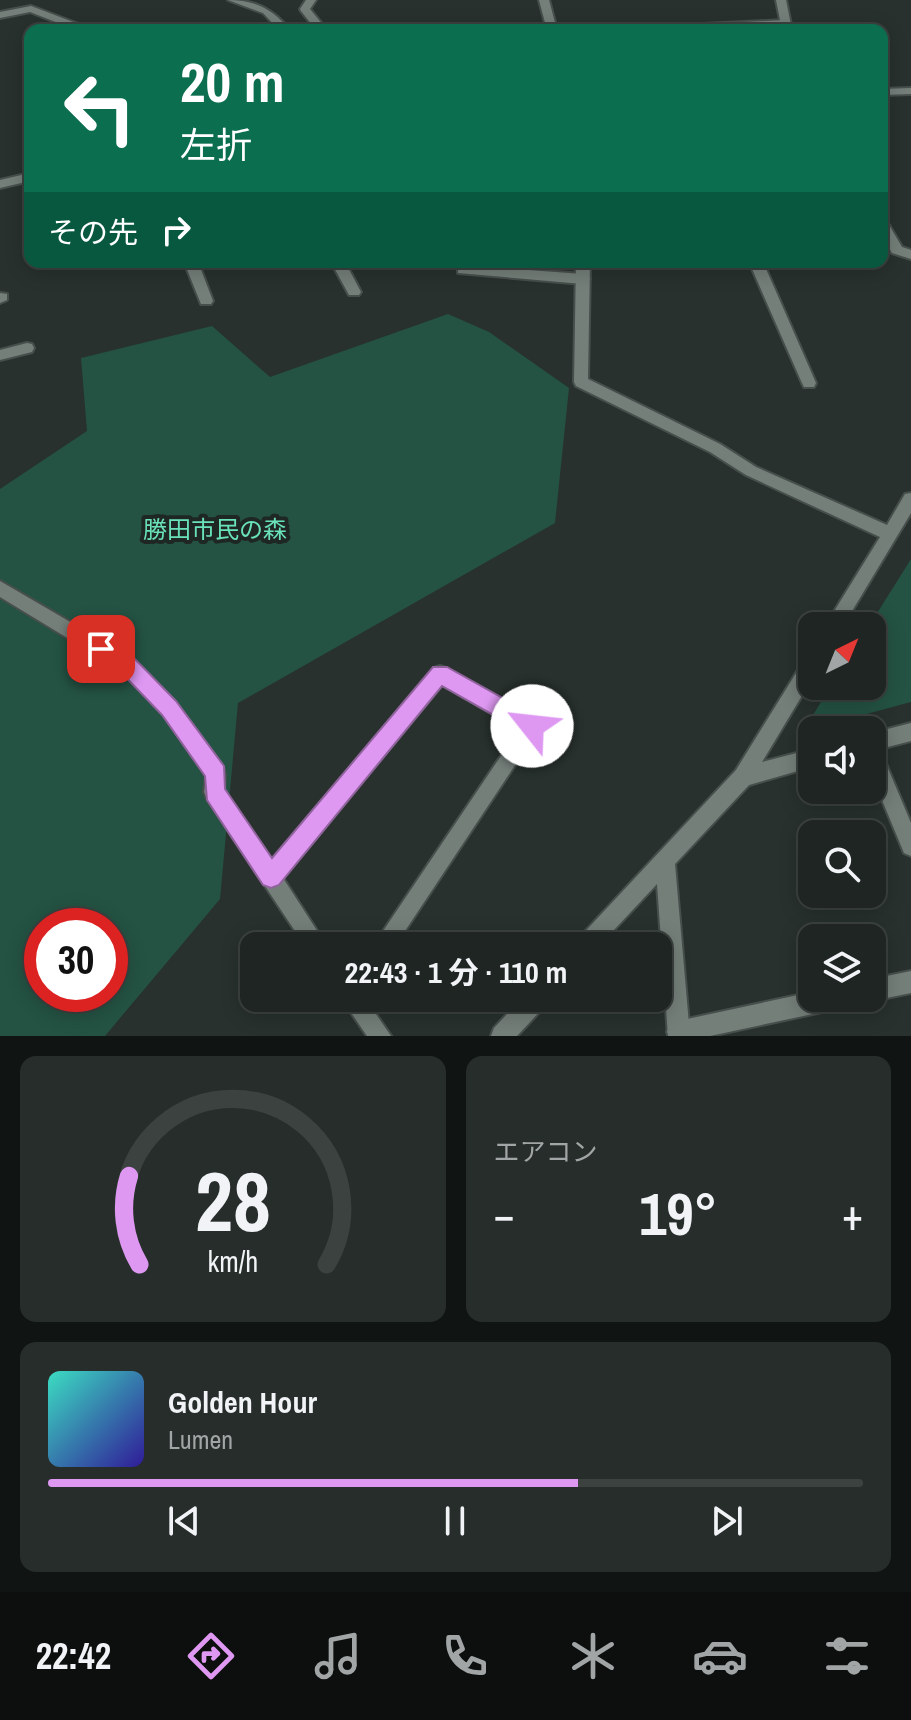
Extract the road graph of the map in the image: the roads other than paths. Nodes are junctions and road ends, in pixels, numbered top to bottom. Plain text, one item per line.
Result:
1 (233, 0) edge
2 (311, 0) edge
3 (544, 0) edge
4 (781, 0) edge
5 (0, 15) edge
6 (70, 24) edge
7 (279, 24) edge
8 (317, 24) edge
9 (550, 24) edge
10 (785, 24) edge
11 (911, 91) edge
12 (888, 92) edge
13 (24, 178) edge
14 (0, 184) edge
15 (888, 234) edge
16 (911, 255) edge
17 (193, 268) edge
18 (341, 268) edge
19 (583, 268) edge
20 (759, 268) edge
21 (463, 270) dead end
22 (583, 279) junction
23 (354, 292) dead end
24 (206, 301) dead end
25 (27, 348) dead end
26 (0, 355) edge
27 (809, 383) dead end
28 (911, 499) edge
29 (890, 534) junction
30 (0, 588) edge
31 (843, 612) edge
32 (798, 686) edge
33 (911, 732) edge
34 (886, 738) edge
35 (798, 762) edge
36 (743, 777) junction
37 (886, 786) edge
38 (911, 846) edge
39 (665, 858) junction
40 (271, 877) junction
41 (308, 932) edge
42 (392, 932) edge
43 (598, 932) edge
44 (911, 982) edge
45 (886, 987) edge
46 (798, 1007) edge
47 (362, 1012) edge
48 (524, 1012) edge
49 (679, 1034) edge
50 (380, 1036) edge
51 (502, 1036) edge

1 - 7 street
2 - 8 street
3 - 9 street
4 - 10 street
5 - 6 street
11 - 12 street
13 - 14 street
15 - 16 street
17 - 24 street
18 - 23 street
19 - 22 street
20 - 27 street
21 - 22 street
22 - 29 street
25 - 26 street
28 - 29 street
29 - 31 street
30 - 40 street
32 - 36 street
33 - 34 street
35 - 36 street
36 - 39 street
37 - 38 street
39 - 43 street
39 - 49 street
40 - 41 street
40 - 42 street
44 - 45 street
46 - 49 street
47 - 50 street
48 - 51 street

